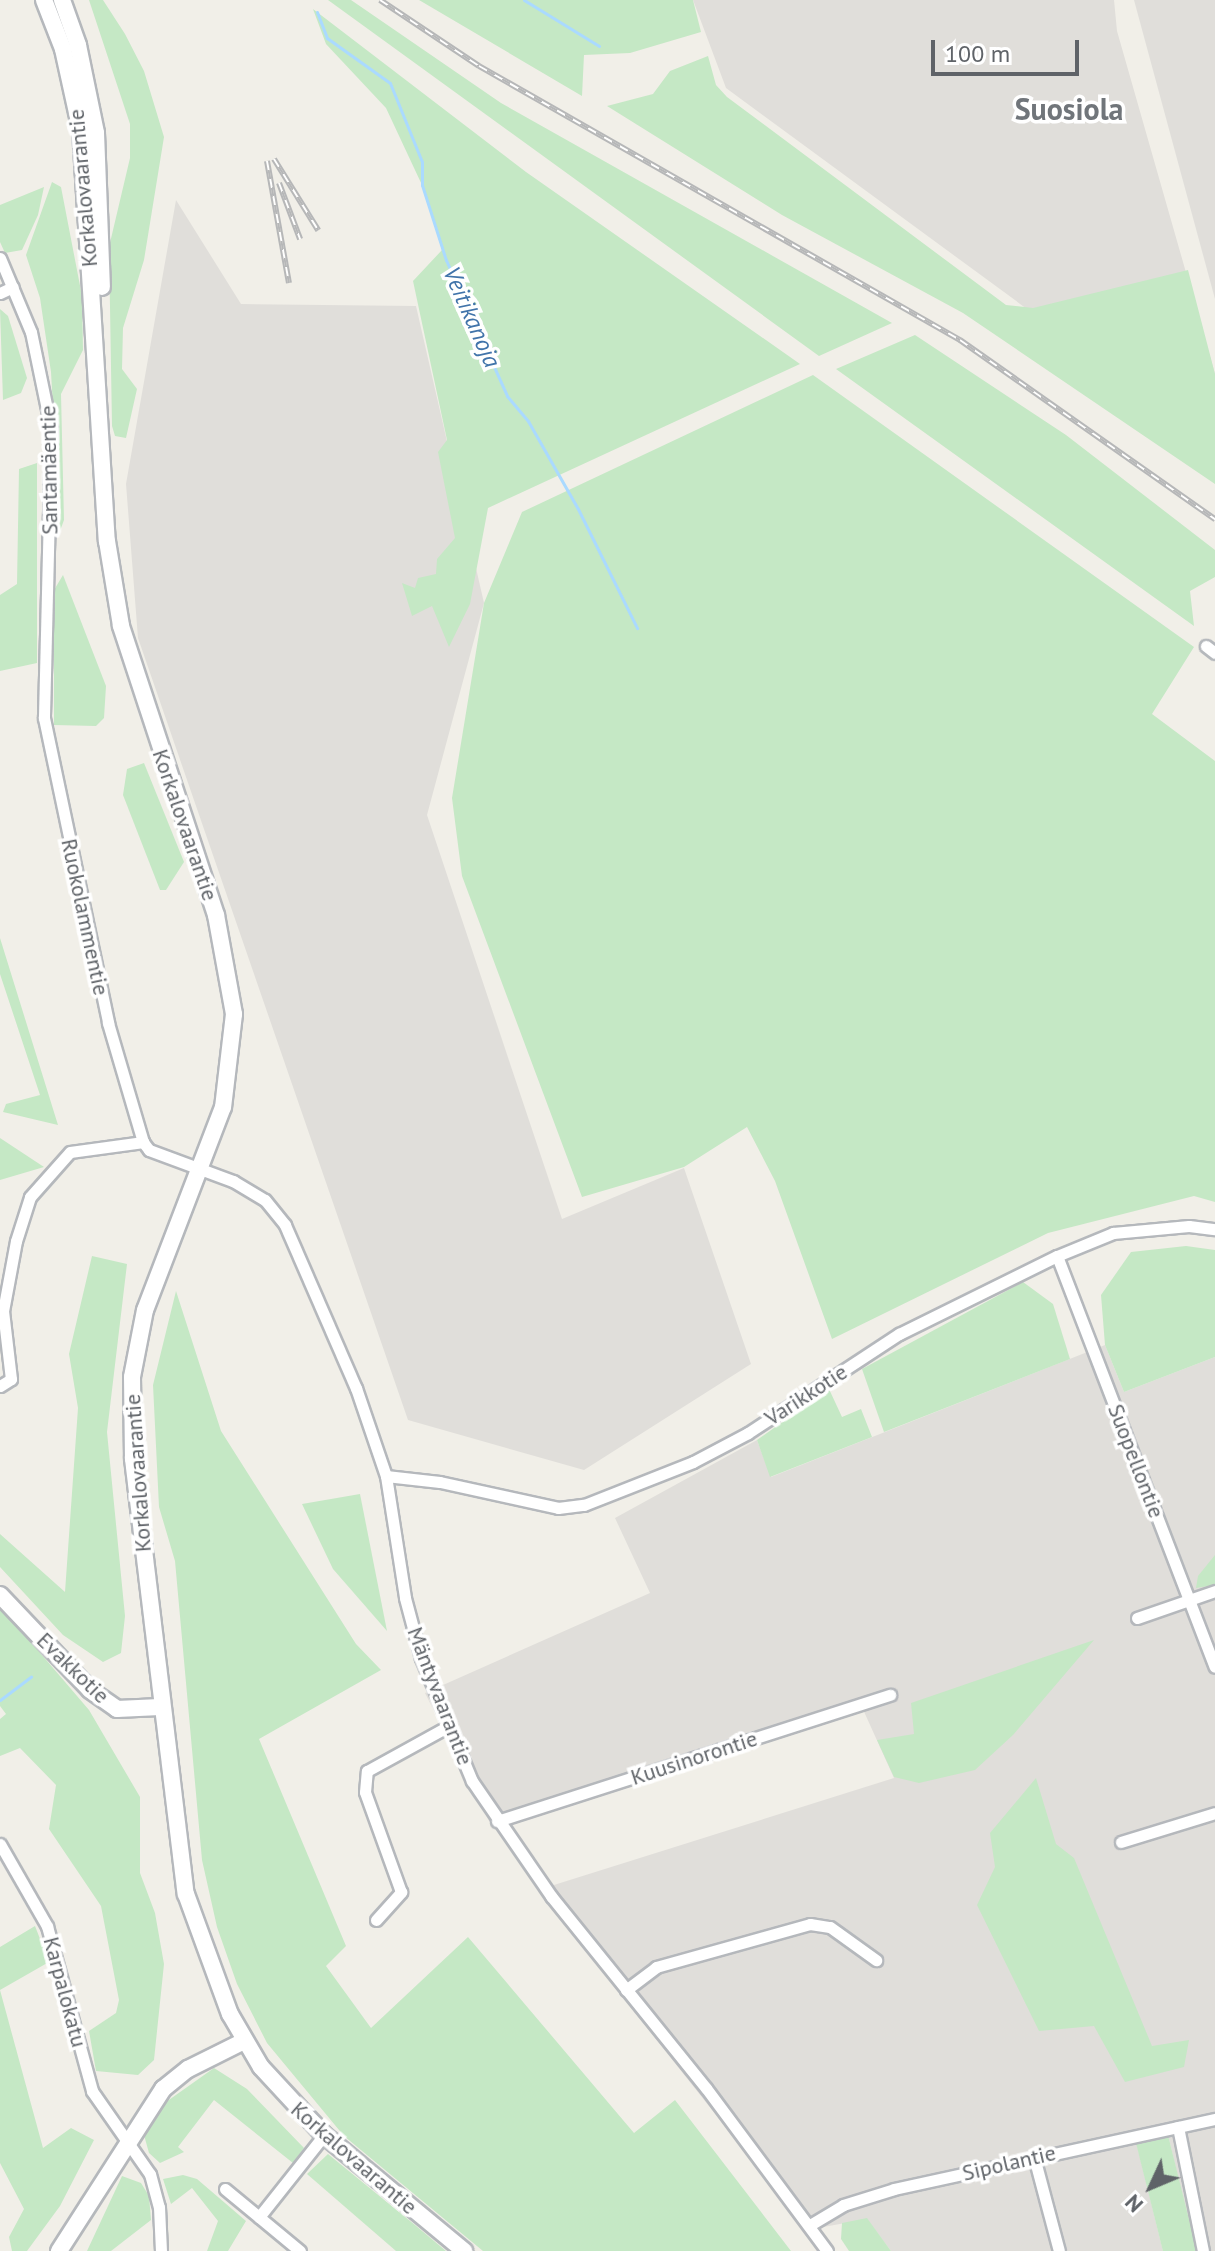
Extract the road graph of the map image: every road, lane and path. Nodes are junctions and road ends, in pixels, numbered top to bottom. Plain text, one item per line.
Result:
1 (44, 0) edge
2 (62, 0) edge
3 (0, 258) edge
4 (13, 287) junction
5 (0, 293) edge
6 (97, 380) junction
7 (45, 690) joint
8 (143, 1142) junction
9 (203, 1169) junction
10 (1215, 1229) edge
11 (1057, 1256) junction
12 (0, 1386) edge
13 (386, 1476) junction
14 (1215, 1591) edge
15 (0, 1595) edge
16 (1190, 1600) junction
17 (1137, 1618) dead end
18 (1215, 1667) edge
19 (890, 1695) dead end
20 (160, 1707) junction
21 (447, 1727) junction
22 (1215, 1813) edge
23 (497, 1821) junction
24 (1121, 1842) dead end
25 (0, 1844) edge
26 (12, 1862) junction
27 (0, 1870) edge
28 (376, 1920) dead end
29 (876, 1960) dead end
30 (626, 1990) junction
31 (244, 2041) junction
32 (1215, 2119) edge
33 (1178, 2127) junction
34 (324, 2135) junction
35 (127, 2140) junction
36 (1034, 2157) junction
37 (225, 2189) dead end
38 (259, 2217) junction
39 (810, 2225) junction
40 (59, 2251) edge
41 (161, 2251) edge
42 (300, 2251) edge
43 (464, 2251) edge
44 (827, 2251) edge
45 (1059, 2251) edge
46 (1203, 2251) edge

1 - 6 street, Korkalovaarantie
2 - 6 street, Korkalovaarantie
3 - 4 street, Santamäentie
4 - 5 street
4 - 7 street, Santamäentie
6 - 9 street, Korkalovaarantie
7 - 8 street, Ruokolammentie
8 - 9 street, Mäntyvaarantie
8 - 12 street
9 - 13 street, Mäntyvaarantie
9 - 20 street, Korkalovaarantie
10 - 11 street, Varikkotie
11 - 13 street, Varikkotie
11 - 16 street, Suopellontie
13 - 21 street, Mäntyvaarantie
14 - 16 street
15 - 20 street, Evakkotie
16 - 17 street
16 - 18 street, Suopellontie
19 - 23 street, Kuusinorontie
20 - 31 street, Korkalovaarantie
21 - 23 street, Mäntyvaarantie
21 - 28 street
22 - 24 street
23 - 30 street, Mäntyvaarantie
25 - 26 street, Karpalokatu
26 - 27 street
26 - 35 street, Karpalokatu
29 - 30 street
30 - 39 street, Mäntyvaarantie
31 - 34 street, Korkalovaarantie
31 - 35 street
32 - 33 street, Sipolantie
33 - 36 street, Sipolantie
33 - 46 street
34 - 38 street
34 - 43 street, Korkalovaarantie
35 - 40 street
35 - 41 street, Karpalokatu
36 - 39 street, Sipolantie
36 - 45 street
37 - 38 street
38 - 42 street
39 - 44 street, Mäntyvaarantie

